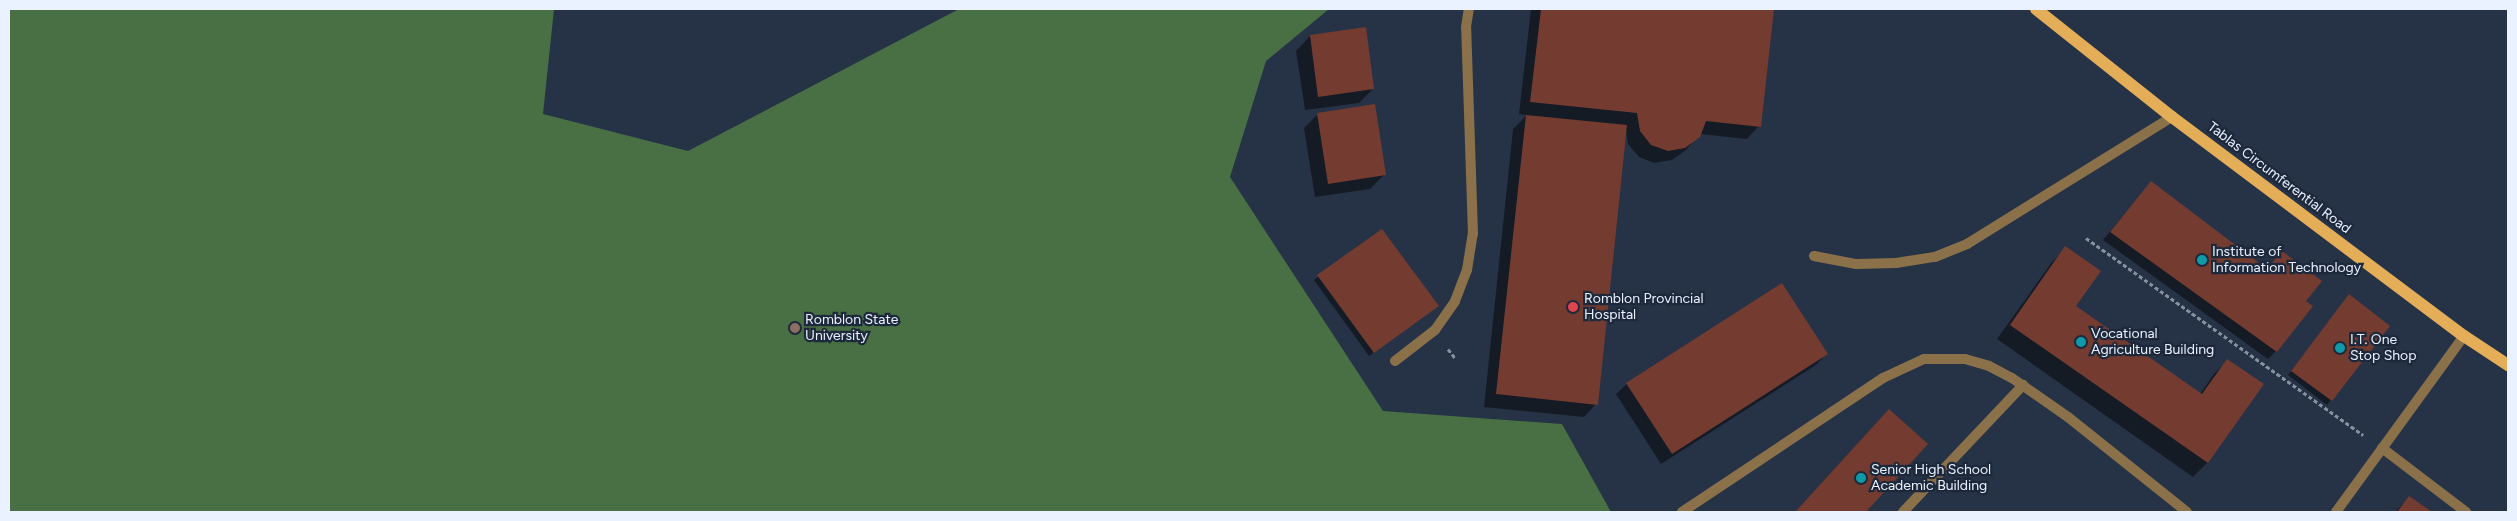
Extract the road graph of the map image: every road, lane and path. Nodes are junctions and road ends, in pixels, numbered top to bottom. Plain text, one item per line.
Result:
1 (1469, 9) edge
2 (2036, 9) edge
3 (2172, 117) junction
4 (2086, 238) dead end
5 (1814, 256) dead end
6 (2464, 336) junction
7 (1395, 361) dead end
8 (2508, 366) edge
9 (2022, 385) junction
10 (2382, 448) junction
11 (1682, 512) edge
12 (1903, 512) edge
13 (2187, 512) edge
14 (2336, 512) edge
15 (2466, 512) edge

1 - 7 lane
2 - 3 main road, Tablas Circumferential Road
3 - 5 lane
3 - 6 main road, Tablas Circumferential Road
4 - 10 path
6 - 8 main road, Tablas Circumferential Road
6 - 10 lane
9 - 11 lane
9 - 12 lane
9 - 13 lane
10 - 14 lane
10 - 15 lane

